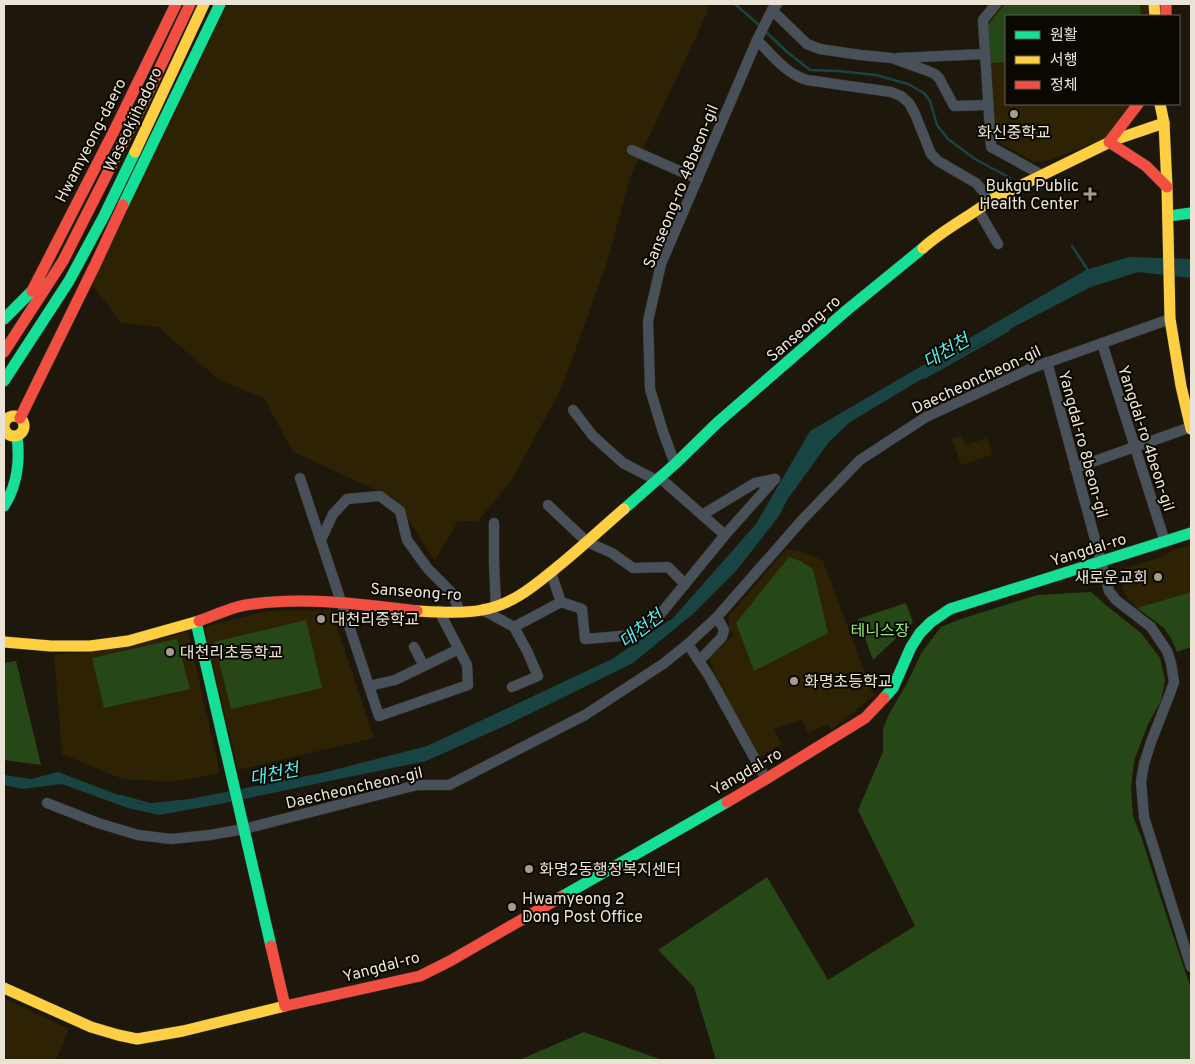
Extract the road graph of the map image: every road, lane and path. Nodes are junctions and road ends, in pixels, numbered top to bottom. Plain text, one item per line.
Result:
1 (176, 4) edge
2 (190, 4) edge
3 (204, 4) edge
4 (220, 4) edge
5 (996, 4) edge
6 (775, 7) edge
7 (757, 40) junction
8 (985, 54) junction
9 (892, 58) junction
10 (146, 97) joint
11 (988, 105) junction
12 (1137, 105) edge
13 (1160, 105) edge
14 (1168, 105) edge
15 (1164, 123) junction
16 (1108, 142) junction
17 (632, 150) dead end
18 (1042, 175) junction
19 (698, 178) junction
20 (1168, 187) junction
21 (991, 200) junction
22 (123, 205) junction
23 (978, 210) junction
24 (1191, 213) edge
25 (1169, 216) junction
26 (998, 244) dead end
27 (88, 247) junction
28 (63, 261) junction
29 (32, 291) junction
30 (1170, 317) junction
31 (4, 319) edge
32 (1102, 343) junction
33 (4, 352) edge
34 (1047, 362) junction
35 (4, 380) edge
36 (573, 410) dead end
37 (10, 417) edge
38 (1191, 428) edge
39 (12, 445) edge
40 (1134, 448) junction
41 (675, 464) junction
42 (1075, 468) junction
43 (300, 478) dead end
44 (658, 479) junction
45 (548, 505) dead end
46 (4, 506) edge
47 (702, 515) junction
48 (494, 523) dead end
49 (1191, 533) edge
50 (725, 535) junction
51 (321, 540) junction
52 (587, 542) junction
53 (1165, 542) junction
54 (1101, 562) junction
55 (551, 572) junction
56 (685, 584) junction
57 (561, 602) junction
58 (342, 603) junction
59 (496, 606) junction
60 (483, 610) junction
61 (438, 611) junction
62 (460, 612) junction
63 (717, 617) junction
64 (196, 622) junction
65 (514, 627) junction
66 (4, 642) edge
67 (688, 644) junction
68 (414, 647) dead end
69 (459, 649) junction
70 (699, 660) junction
71 (424, 666) junction
72 (369, 686) junction
73 (512, 687) dead end
74 (766, 778) junction
75 (46, 803) dead end
76 (243, 825) junction
77 (1191, 967) edge
78 (4, 988) edge
79 (285, 1006) junction

1 - 29 main road, Hwamyeong-daero
2 - 10 main road, Waseokjihadoro
3 - 27 main road, Waseokjihadoro
4 - 22 main road
5 - 8 street
6 - 7 street, Sanseong-ro 48beon-gil
6 - 9 street
7 - 19 street, Sanseong-ro 48beon-gil
7 - 21 street
8 - 9 street
8 - 11 street
9 - 11 street
10 - 28 main road, Hwamyeong-daero
11 - 18 street
12 - 16 main road
13 - 15 main road
14 - 15 main road
15 - 16 main road, Sanseong-ro
15 - 20 main road
16 - 18 main road, Sanseong-ro
16 - 20 main road
17 - 19 street
18 - 21 main road, Sanseong-ro
19 - 41 street, Sanseong-ro 48beon-gil
20 - 25 main road
21 - 23 main road, Sanseong-ro
22 - 27 main road
22 - 37 main road
23 - 26 street
23 - 41 main road, Sanseong-ro
24 - 25 main road
25 - 30 main road
27 - 35 main road
28 - 29 main road
28 - 33 main road, Hwamyeong-daero
29 - 31 main road
30 - 32 street, Daecheoncheon-gil
30 - 38 main road
32 - 34 street, Daecheoncheon-gil
32 - 40 street, Yangdal-ro 4beon-gil
34 - 42 street, Yangdal-ro 8beon-gil
34 - 63 street, Daecheoncheon-gil
36 - 44 street
37 - 39 main road
37 - 39 main road
38 - 40 street
39 - 46 main road
40 - 42 street
40 - 53 street, Yangdal-ro 4beon-gil
41 - 44 main road, Sanseong-ro
42 - 54 street, Yangdal-ro 8beon-gil
43 - 51 street
44 - 47 street
44 - 52 main road, Sanseong-ro
45 - 52 street
47 - 50 street
47 - 50 street
48 - 59 street
49 - 53 main road, Yangdal-ro
50 - 56 street
51 - 58 street
51 - 62 street
52 - 55 main road, Sanseong-ro
52 - 56 street
53 - 54 main road, Yangdal-ro
54 - 74 main road, Yangdal-ro
54 - 77 street, Yangdal-ro 8beon-gil
55 - 57 street
55 - 59 main road, Sanseong-ro
56 - 57 street
57 - 65 street
58 - 61 main road, Sanseong-ro
58 - 64 main road, Sanseong-ro
58 - 72 street
59 - 60 main road, Sanseong-ro
60 - 62 main road, Sanseong-ro
60 - 65 street
61 - 62 main road, Sanseong-ro
61 - 69 street
63 - 67 street, Daecheoncheon-gil
63 - 70 street
64 - 66 main road, Sanseong-ro
64 - 76 main road
65 - 73 street
67 - 70 street
67 - 76 street, Daecheoncheon-gil
68 - 71 street
69 - 71 street
69 - 72 street
70 - 74 street
71 - 72 street
74 - 79 main road, Yangdal-ro
75 - 76 street, Daecheoncheon-gil
76 - 79 main road
78 - 79 main road, Yangdal-ro

